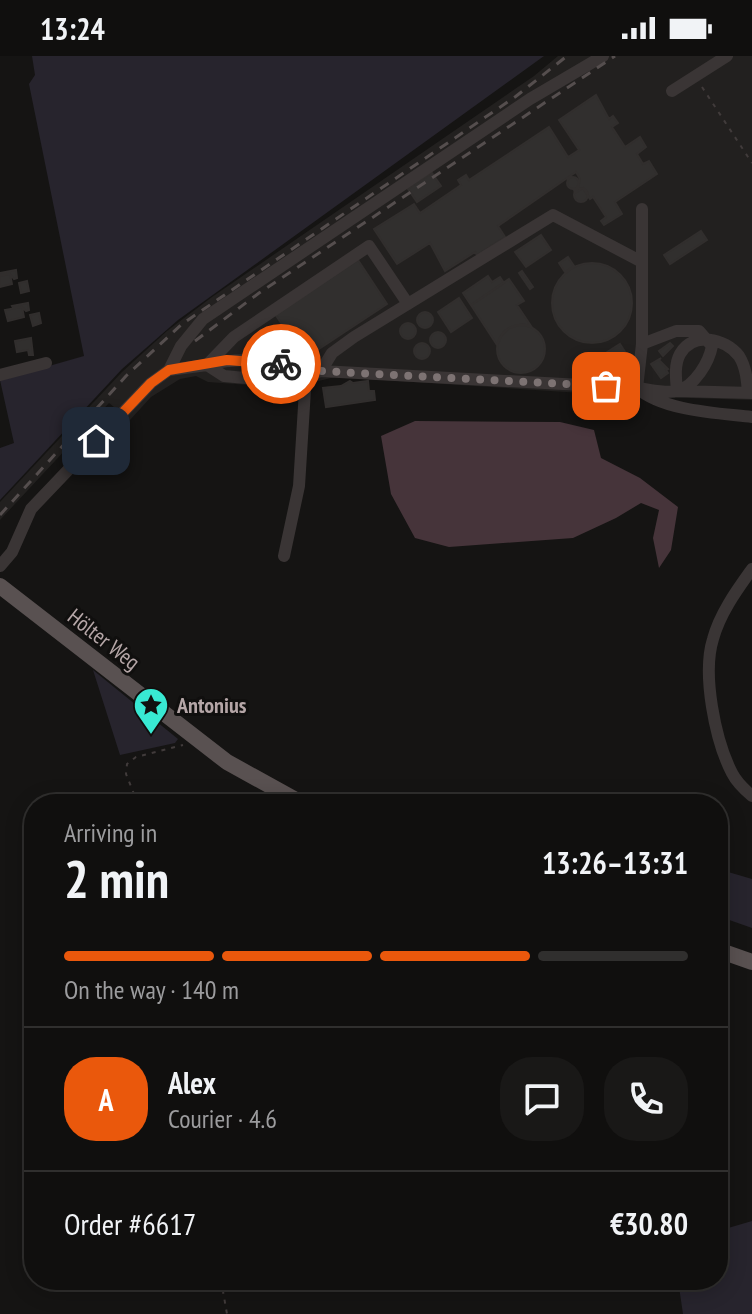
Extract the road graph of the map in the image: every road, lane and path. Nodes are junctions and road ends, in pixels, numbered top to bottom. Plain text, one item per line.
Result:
1 (603, 56) edge
2 (727, 56) edge
3 (694, 77) junction
4 (672, 91) dead end
5 (752, 163) edge
6 (642, 209) dead end
7 (642, 262) junction
8 (408, 304) junction
9 (705, 338) junction
10 (642, 344) junction
11 (46, 363) dead end
12 (207, 365) junction
13 (169, 370) junction
14 (321, 371) junction
15 (306, 374) junction
16 (0, 375) edge
17 (637, 388) junction
18 (677, 391) junction
19 (750, 393) edge
20 (752, 417) edge
21 (284, 556) dead end
22 (0, 566) edge
23 (752, 569) edge
24 (0, 586) edge
25 (191, 736) junction
26 (134, 794) edge
27 (285, 794) edge
28 (752, 796) edge
29 (728, 954) edge
30 (752, 962) edge
31 (223, 1290) edge
32 (227, 1314) edge

1 - 13 street
2 - 3 street
3 - 4 street
3 - 5 path
6 - 7 street
7 - 8 street
7 - 10 street
8 - 12 street
8 - 14 street
9 - 10 street
9 - 18 street
9 - 18 street
9 - 19 street
10 - 17 street
11 - 16 street
12 - 13 street
12 - 15 street
13 - 22 street
14 - 15 street
14 - 17 street
15 - 21 street
17 - 18 street
17 - 20 street
18 - 19 street
23 - 28 street
24 - 25 main road, Hölter Weg
25 - 26 path
25 - 27 main road, Hölter Weg
29 - 30 main road
31 - 32 path

